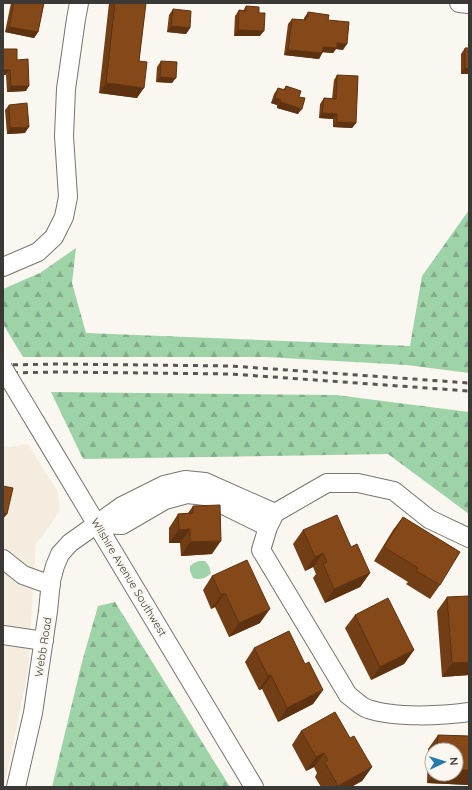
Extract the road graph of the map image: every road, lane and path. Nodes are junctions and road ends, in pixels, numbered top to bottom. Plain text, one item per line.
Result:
1 (80, 3) edge
2 (459, 3) edge
3 (469, 4) edge
4 (3, 267) edge
5 (3, 368) edge
6 (272, 520) junction
7 (97, 524) junction
8 (469, 538) edge
9 (3, 559) edge
10 (51, 585) junction
11 (3, 635) edge
12 (44, 641) junction
13 (469, 712) edge
14 (16, 787) edge
15 (254, 787) edge

1 - 4 street
2 - 3 street
5 - 7 street, Wilshire Avenue Southwest, bridge
6 - 7 street, Webb Road
6 - 8 street
6 - 13 street
7 - 10 street, Webb Road
7 - 15 street, Wilshire Avenue Southwest
9 - 10 street
10 - 12 street, Webb Road
11 - 12 street
12 - 14 street, Webb Road

